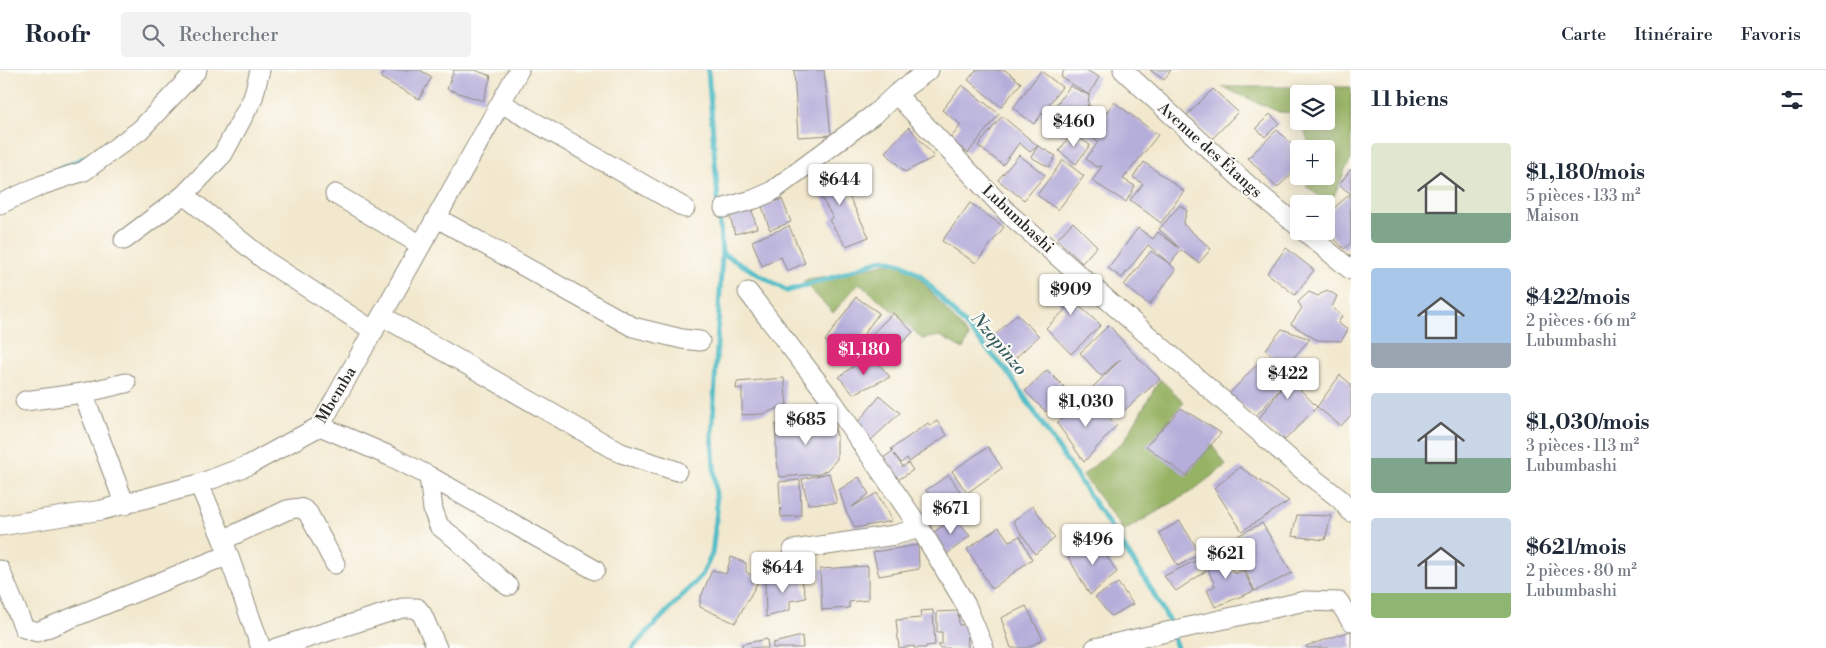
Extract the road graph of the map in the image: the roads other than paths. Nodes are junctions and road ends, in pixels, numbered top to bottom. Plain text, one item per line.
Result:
1 (197, 70) edge
2 (260, 70) edge
3 (519, 70) edge
4 (929, 70) edge
5 (1123, 70) edge
6 (896, 94) junction
7 (501, 103) junction
8 (335, 194) dead end
9 (184, 195) junction
10 (0, 204) edge
11 (685, 208) dead end
12 (724, 208) dead end
13 (437, 218) junction
14 (1290, 220) edge
15 (124, 240) dead end
16 (1315, 240) edge
17 (421, 245) junction
18 (1351, 270) edge
19 (748, 292) dead end
20 (378, 323) junction
21 (700, 341) dead end
22 (126, 383) dead end
23 (83, 393) junction
24 (25, 401) dead end
25 (320, 426) junction
26 (677, 471) dead end
27 (429, 476) junction
28 (199, 484) junction
29 (125, 505) junction
30 (1351, 512) edge
31 (0, 526) edge
32 (920, 528) junction
33 (223, 540) junction
34 (793, 550) dead end
35 (230, 557) junction
36 (335, 564) dead end
37 (0, 570) edge
38 (595, 570) dead end
39 (508, 586) dead end
40 (1351, 621) edge
41 (261, 648) edge
42 (276, 648) edge
43 (437, 648) edge
44 (984, 648) edge
45 (1095, 648) edge

1 - 10 street
2 - 9 street
3 - 7 street, Mbemba
4 - 6 street
5 - 14 street, Avenue des Étangs
6 - 12 street
6 - 30 street, Lubumbashi
7 - 11 street
7 - 13 street, Mbemba
8 - 17 street
9 - 15 street
9 - 20 street
13 - 17 street, Mbemba
13 - 21 street
16 - 18 street
17 - 20 street, Mbemba
19 - 32 street
20 - 25 street, Mbemba
20 - 26 street
22 - 23 street
23 - 24 street
23 - 29 street
25 - 27 street
25 - 28 street, Mbemba
27 - 38 street
27 - 39 street
28 - 29 street, Mbemba
28 - 33 street
29 - 31 street, Mbemba
32 - 34 street
32 - 44 street
33 - 35 street
33 - 36 street
35 - 37 street
35 - 41 street
40 - 45 street
42 - 43 street

